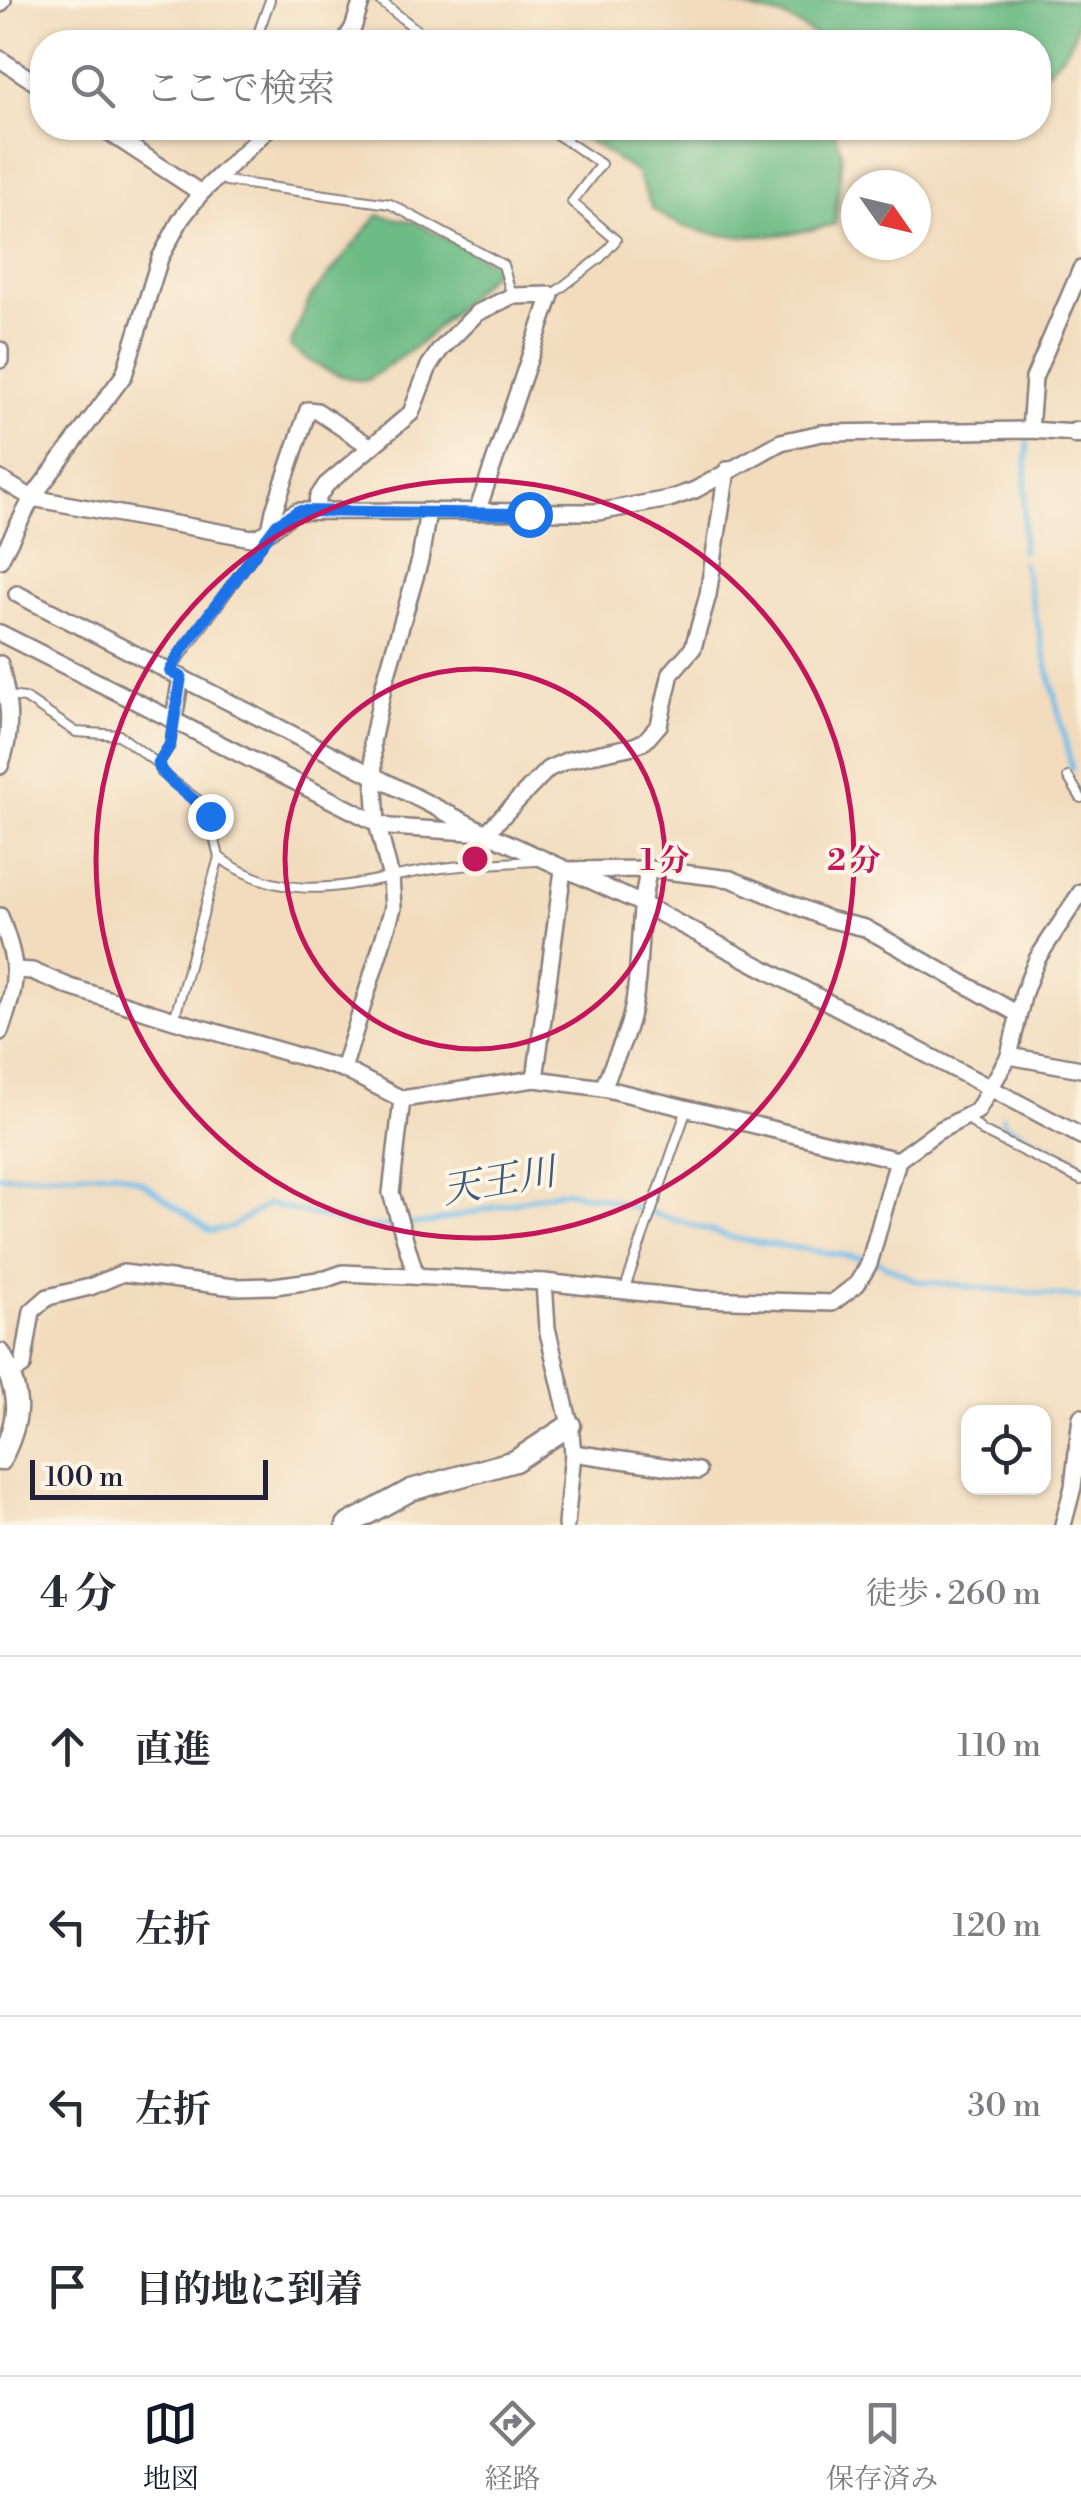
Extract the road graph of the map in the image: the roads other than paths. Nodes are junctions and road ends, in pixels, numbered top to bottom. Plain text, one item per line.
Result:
1 (270, 0) edge
2 (362, 0) edge
3 (378, 0) edge
4 (259, 30) edge
5 (352, 30) edge
6 (417, 30) edge
7 (0, 59) edge
8 (30, 80) edge
9 (120, 140) edge
10 (256, 140) edge
11 (565, 140) edge
12 (216, 176) junction
13 (200, 193) junction
14 (1081, 269) edge
15 (551, 295) junction
16 (512, 296) junction
17 (0, 350) edge
18 (0, 360) edge
19 (1030, 430) junction
20 (1078, 433) edge
21 (370, 447) junction
22 (727, 470) junction
23 (0, 478) edge
24 (32, 498) junction
25 (428, 511) junction
26 (315, 512) junction
27 (477, 512) junction
28 (270, 531) junction
29 (0, 560) edge
30 (16, 594) dead end
31 (0, 632) edge
32 (0, 664) edge
33 (176, 674) junction
34 (8, 696) junction
35 (174, 719) junction
36 (158, 764) junction
37 (0, 766) edge
38 (375, 776) junction
39 (1068, 777) dead end
40 (1081, 798) edge
41 (377, 823) junction
42 (486, 833) junction
43 (219, 858) junction
44 (541, 860) junction
45 (649, 869) junction
46 (564, 870) junction
47 (391, 878) junction
48 (1080, 896) edge
49 (640, 903) junction
50 (0, 916) edge
51 (6, 951) edge
52 (16, 970) junction
53 (1018, 1014) junction
54 (174, 1020) junction
55 (0, 1032) edge
56 (1009, 1056) junction
57 (343, 1068) junction
58 (1081, 1069) edge
59 (536, 1079) junction
60 (604, 1088) junction
61 (989, 1090) junction
62 (402, 1099) junction
63 (686, 1109) junction
64 (968, 1118) junction
65 (1081, 1136) edge
66 (898, 1160) junction
67 (1081, 1180) edge
68 (416, 1276) junction
69 (544, 1282) junction
70 (625, 1288) junction
71 (0, 1354) edge
72 (11, 1374) junction
73 (1081, 1417) edge
74 (570, 1425) junction
75 (573, 1453) junction
76 (0, 1460) edge
77 (698, 1471) dead end
78 (347, 1525) edge
79 (566, 1525) edge
80 (1064, 1525) edge

1 - 4 lane
2 - 5 street
3 - 6 lane
7 - 8 street
9 - 13 street
10 - 12 street
11 - 15 lane
12 - 13 street
12 - 16 lane
13 - 24 street
14 - 19 street
15 - 16 street
15 - 27 street
16 - 21 street
17 - 18 street
19 - 20 street
19 - 22 street
21 - 26 street
21 - 28 street
22 - 27 street
22 - 42 street
23 - 24 street
24 - 28 street
24 - 29 street
25 - 26 street
25 - 27 street
25 - 38 street
26 - 28 street
28 - 33 lane
30 - 33 street
31 - 35 street
32 - 34 street
33 - 35 street
33 - 38 street
34 - 36 lane
34 - 37 street
35 - 36 lane
35 - 41 street
36 - 43 lane
38 - 41 street
38 - 42 street
39 - 40 lane
41 - 42 street
41 - 47 street
42 - 44 street
43 - 47 lane
43 - 54 lane
44 - 46 street
44 - 47 lane
45 - 46 street
45 - 49 street
45 - 53 street
46 - 49 street
46 - 59 street
47 - 57 street
48 - 53 street
49 - 60 street
49 - 61 street
50 - 51 street
51 - 52 street
52 - 54 street
52 - 55 street
53 - 56 street
54 - 57 street
56 - 58 street
56 - 61 street
57 - 62 street
59 - 60 street
59 - 62 street
60 - 63 street
61 - 64 street
61 - 65 street
62 - 68 street
63 - 66 street
63 - 70 lane
64 - 66 street
64 - 67 lane
66 - 70 street
68 - 69 street
68 - 72 street
69 - 70 street
69 - 74 street
71 - 72 street
72 - 76 street
73 - 80 street
74 - 75 street
74 - 78 street
75 - 77 street
75 - 79 street

